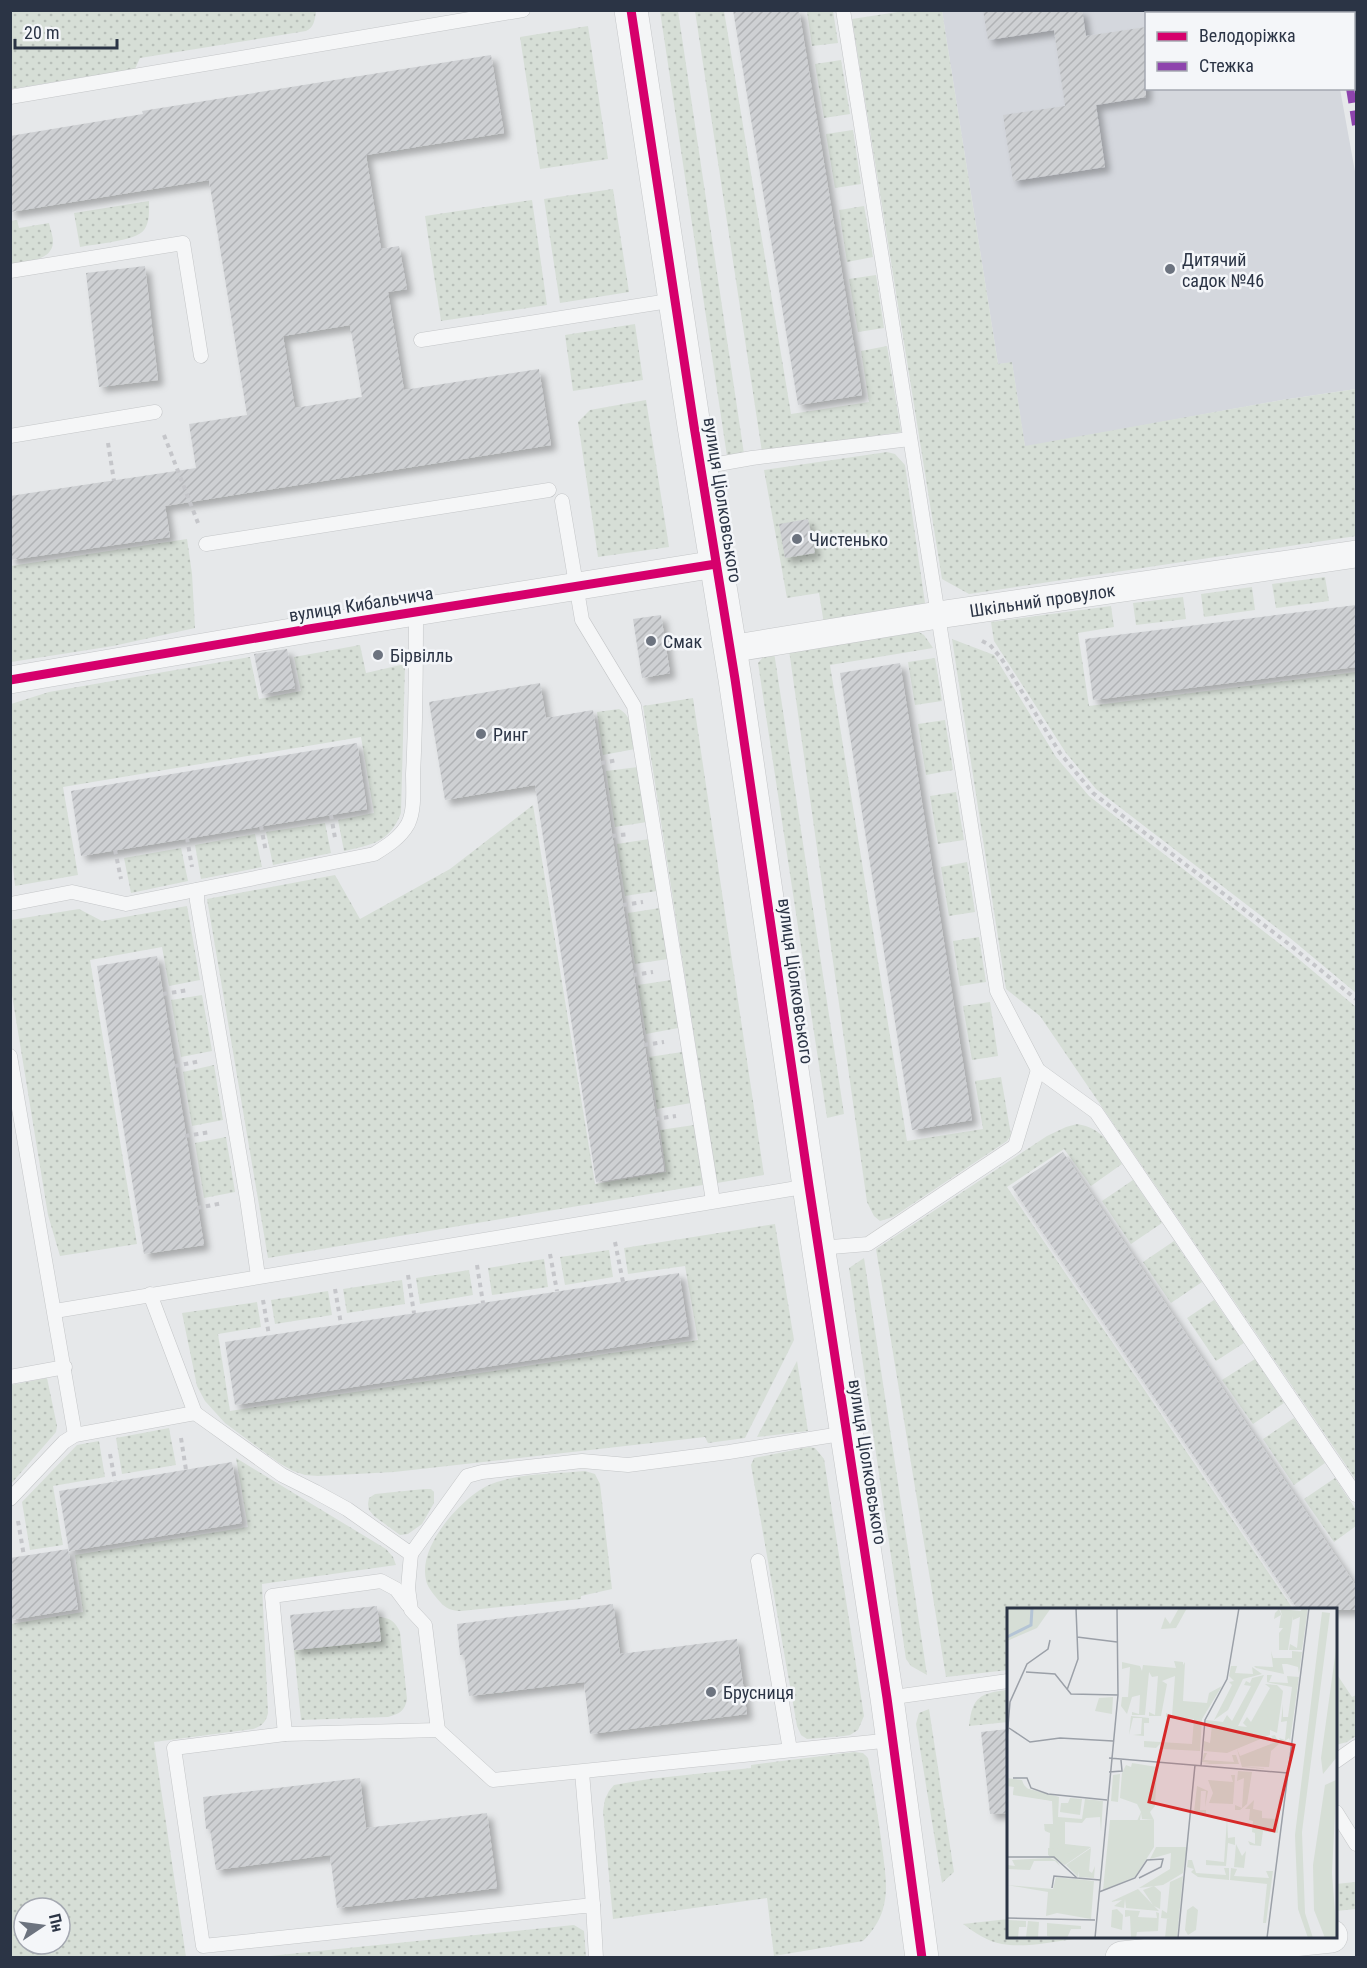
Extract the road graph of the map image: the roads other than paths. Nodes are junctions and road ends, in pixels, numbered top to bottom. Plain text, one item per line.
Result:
1 (523, 10) edge
2 (632, 10) edge
3 (843, 10) edge
4 (10, 97) edge
5 (10, 271) edge
6 (675, 300) junction
7 (421, 340) dead end
8 (201, 356) dead end
9 (155, 412) road end
10 (10, 436) edge
11 (910, 439) junction
12 (701, 467) junction
13 (549, 490) dead end
14 (562, 501) dead end
15 (206, 544) road end
16 (1356, 554) edge
17 (716, 564) junction
18 (577, 588) junction
19 (416, 612) junction
20 (938, 615) junction
21 (730, 649) junction
22 (10, 680) edge
23 (197, 890) junction
24 (10, 904) edge
25 (10, 1056) edge
26 (1038, 1070) junction
27 (809, 1185) junction
28 (713, 1201) junction
29 (819, 1248) junction
30 (258, 1276) junction
31 (150, 1294) junction
32 (55, 1311) junction
33 (64, 1367) junction
34 (10, 1377) edge
35 (195, 1413) junction
36 (847, 1433) junction
37 (75, 1434) junction
38 (1356, 1495) edge
39 (12, 1498) edge
40 (411, 1554) junction
41 (758, 1561) dead end
42 (411, 1610) junction
43 (1007, 1681) edge
44 (887, 1698) junction
45 (438, 1730) junction
46 (285, 1734) junction
47 (893, 1740) junction
48 (1356, 1748) edge
49 (790, 1750) junction
50 (1337, 1760) edge
51 (582, 1772) junction
52 (1337, 1815) edge
53 (1356, 1844) edge
54 (593, 1905) junction
55 (1356, 1934) edge
56 (1337, 1936) edge
57 (1312, 1938) edge
58 (596, 1958) edge
59 (922, 1958) edge
60 (1122, 1958) edge

1 - 4 lane
2 - 6 street, вулиця Ціолковського
3 - 11 lane
5 - 8 lane
6 - 7 lane
6 - 12 street, вулиця Ціолковського
9 - 10 lane
11 - 12 lane
11 - 20 lane
12 - 17 street, вулиця Ціолковського
13 - 15 lane
14 - 18 lane
16 - 20 street, Шкільний провулок
17 - 18 street, вулиця Кибальчича
17 - 21 street, вулиця Ціолковського
18 - 19 street, вулиця Кибальчича
18 - 28 lane
19 - 22 street, вулиця Кибальчича
19 - 23 lane
20 - 21 street, Шкільний провулок
20 - 26 lane
21 - 27 street, вулиця Ціолковського
23 - 24 lane
23 - 30 lane
25 - 32 lane
26 - 29 lane
26 - 38 lane
27 - 28 lane
27 - 29 street, вулиця Ціолковського
28 - 30 lane
29 - 36 street, вулиця Ціолковського
30 - 31 lane
31 - 32 lane
31 - 35 lane
32 - 33 lane
33 - 34 lane
33 - 37 lane
35 - 37 lane
35 - 40 lane
36 - 40 lane
36 - 44 street, вулиця Ціолковського
37 - 39 lane
40 - 42 lane
41 - 49 lane
42 - 45 lane
42 - 46 lane
43 - 44 lane
44 - 47 street, вулиця Ціолковського
45 - 46 lane
45 - 51 lane
46 - 54 lane
47 - 49 lane
47 - 59 street, вулиця Ціолковського
48 - 50 lane
49 - 51 lane
51 - 54 lane
52 - 53 lane
54 - 58 lane
55 - 56 street
57 - 60 street

